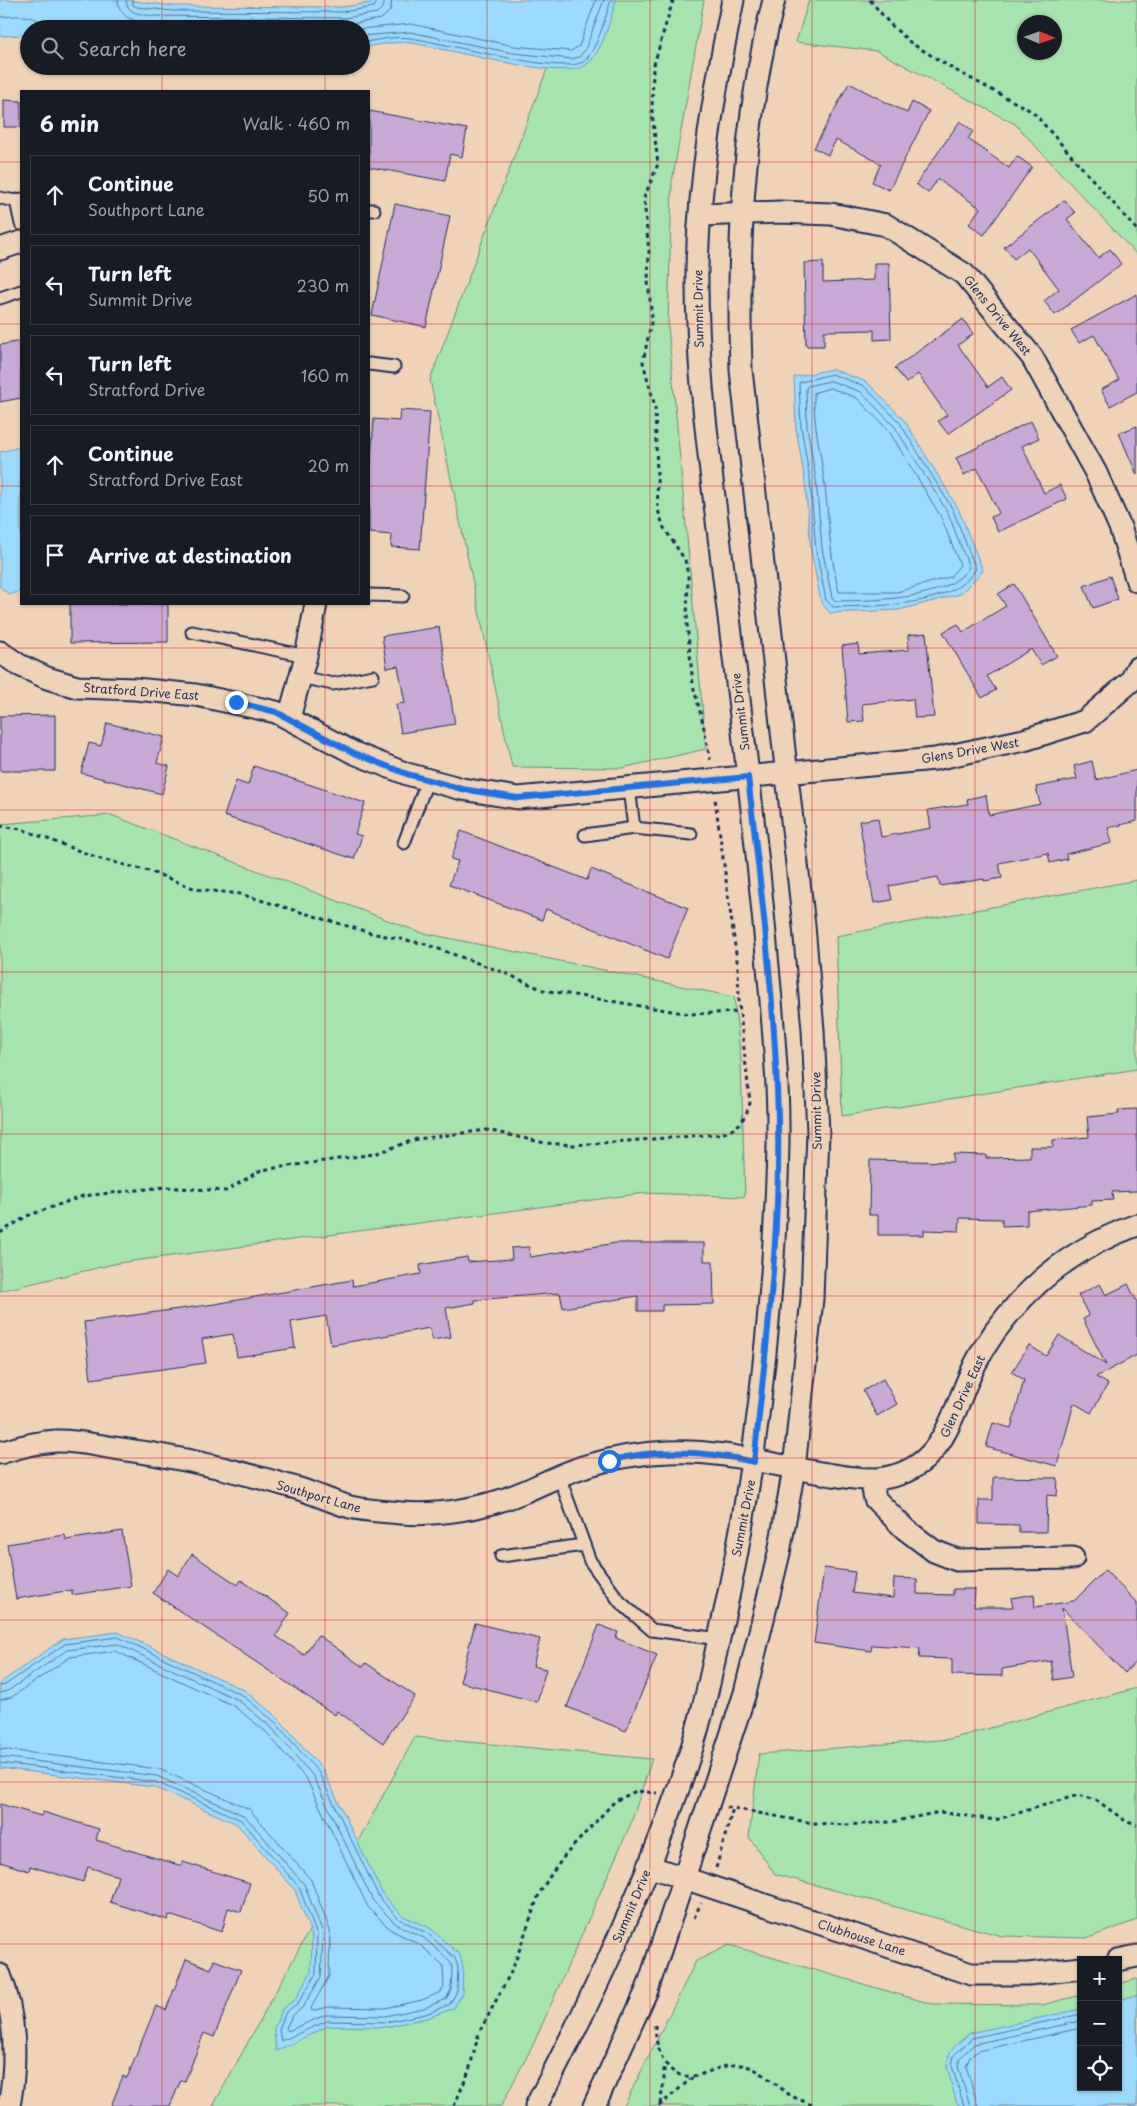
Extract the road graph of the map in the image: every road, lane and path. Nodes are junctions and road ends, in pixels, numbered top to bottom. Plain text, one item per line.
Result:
1 (732, 0) edge
2 (774, 0) edge
3 (870, 0) edge
4 (0, 198) edge
5 (18, 200) edge
6 (742, 214) junction
7 (701, 215) junction
8 (20, 216) edge
9 (1137, 230) edge
10 (20, 242) edge
11 (0, 249) edge
12 (20, 291) edge
13 (0, 298) edge
14 (370, 364) edge
15 (394, 367) dead end
16 (1137, 581) edge
17 (370, 595) edge
18 (403, 596) dead end
19 (316, 605) edge
20 (192, 632) dead end
21 (1, 653) edge
22 (306, 656) junction
23 (1137, 668) edge
24 (373, 676) dead end
25 (300, 677) junction
26 (289, 718) junction
27 (787, 772) junction
28 (748, 777) junction
29 (428, 780) junction
30 (630, 788) junction
31 (0, 826) edge
32 (634, 828) junction
33 (691, 834) dead end
34 (585, 835) dead end
35 (404, 843) dead end
36 (740, 1012) dead end
37 (1137, 1226) edge
38 (0, 1453) edge
39 (754, 1462) junction
40 (794, 1469) junction
41 (559, 1476) junction
42 (871, 1480) junction
43 (584, 1544) junction
44 (501, 1556) dead end
45 (1073, 1558) dead end
46 (719, 1639) junction
47 (675, 1797) junction
48 (710, 1804) junction
49 (733, 1808) junction
50 (1137, 1824) edge
51 (648, 1866) junction
52 (685, 1879) junction
53 (708, 1886) junction
54 (691, 1926) dead end
55 (1137, 1956) edge
56 (1122, 1959) edge
57 (1077, 1968) edge
58 (0, 1975) edge
59 (656, 2020) dead end
60 (664, 2063) junction
61 (694, 2076) junction
62 (9, 2106) edge
63 (454, 2106) edge
64 (536, 2106) edge
65 (594, 2106) edge
66 (659, 2106) edge
67 (814, 2106) edge

1 - 7 street, Summit Drive
2 - 6 street, Summit Drive
3 - 9 path
4 - 5 lane
5 - 8 lane
6 - 7 street, Glens Drive West
6 - 16 street, Glens Drive West
6 - 27 street, Summit Drive
7 - 28 street, Summit Drive
10 - 11 street
12 - 13 lane
14 - 15 lane
17 - 18 lane
19 - 22 street
20 - 22 lane
21 - 26 street, Stratford Drive East
22 - 25 street
23 - 27 street, Glens Drive West
24 - 25 lane
25 - 26 street
26 - 29 street, Stratford Drive East
27 - 28 street, Glens Drive West
27 - 40 street, Summit Drive
28 - 30 street, Glens Drive West
28 - 39 street, Summit Drive
29 - 30 street, Glens Drive West
29 - 35 lane
30 - 32 lane
31 - 36 path
32 - 33 lane
32 - 34 lane
37 - 42 street, Glen Drive East
38 - 41 street, Southport Lane
39 - 40 street, Glen Drive East
39 - 41 street, Southport Lane
39 - 46 street, Summit Drive
40 - 42 street, Glen Drive East
40 - 48 street, Summit Drive
41 - 43 lane
42 - 45 street
43 - 44 lane
43 - 46 lane
46 - 47 street, Summit Drive
47 - 51 street, Summit Drive
47 - 63 path
48 - 49 path
48 - 52 street, Summit Drive
49 - 50 path
49 - 53 path
51 - 52 street, Clubhouse Lane
51 - 64 street, Summit Drive
52 - 53 street, Clubhouse Lane
52 - 65 street, Summit Drive
53 - 54 path
53 - 57 street, Clubhouse Lane
55 - 56 street
58 - 62 street
59 - 60 path
60 - 61 path
60 - 66 path
61 - 66 path
61 - 67 path

